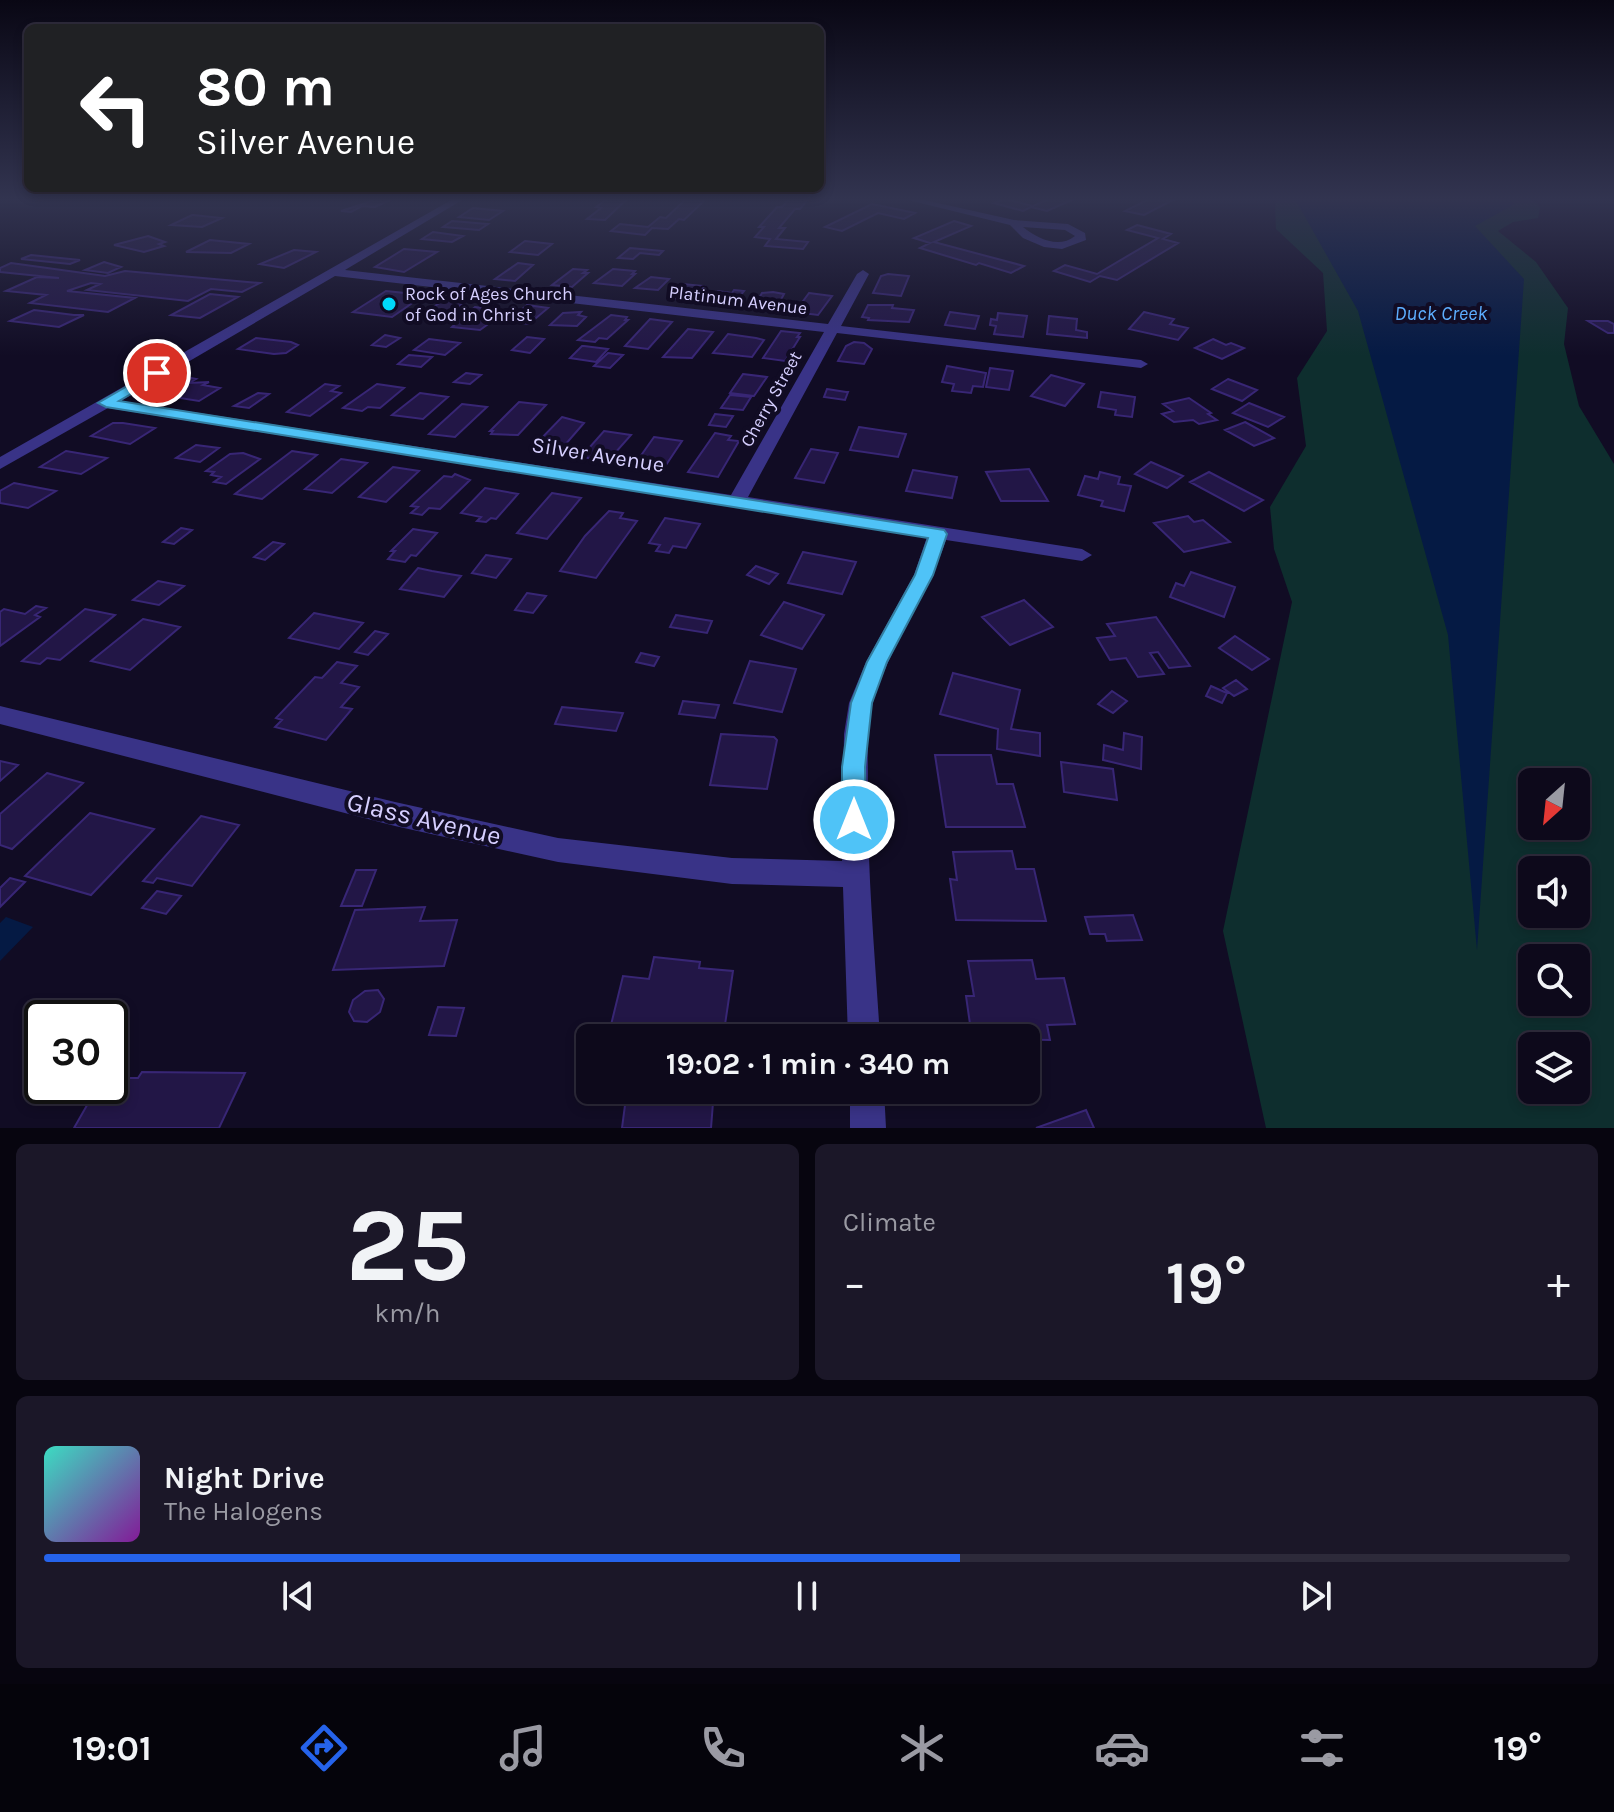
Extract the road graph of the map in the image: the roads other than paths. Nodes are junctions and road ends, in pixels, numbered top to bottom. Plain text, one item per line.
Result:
1 (367, 252) edge
2 (332, 272) junction
3 (863, 274) dead end
4 (833, 328) junction
5 (1141, 364) dead end
6 (106, 403) junction
7 (0, 464) edge
8 (737, 501) junction
9 (938, 534) junction
10 (1082, 555) dead end
11 (0, 715) edge
12 (856, 874) junction
13 (863, 1024) edge
14 (867, 1104) edge
15 (868, 1128) edge

1 - 2 street
2 - 4 street, Platinum Avenue
2 - 6 street
3 - 4 street, Cherry Street
4 - 5 street, Platinum Avenue
4 - 8 street, Cherry Street
6 - 7 street
6 - 8 street, Silver Avenue
8 - 9 street, Silver Avenue
9 - 10 street, Silver Avenue
9 - 12 street
11 - 12 street, Glass Avenue
12 - 13 street
14 - 15 street

